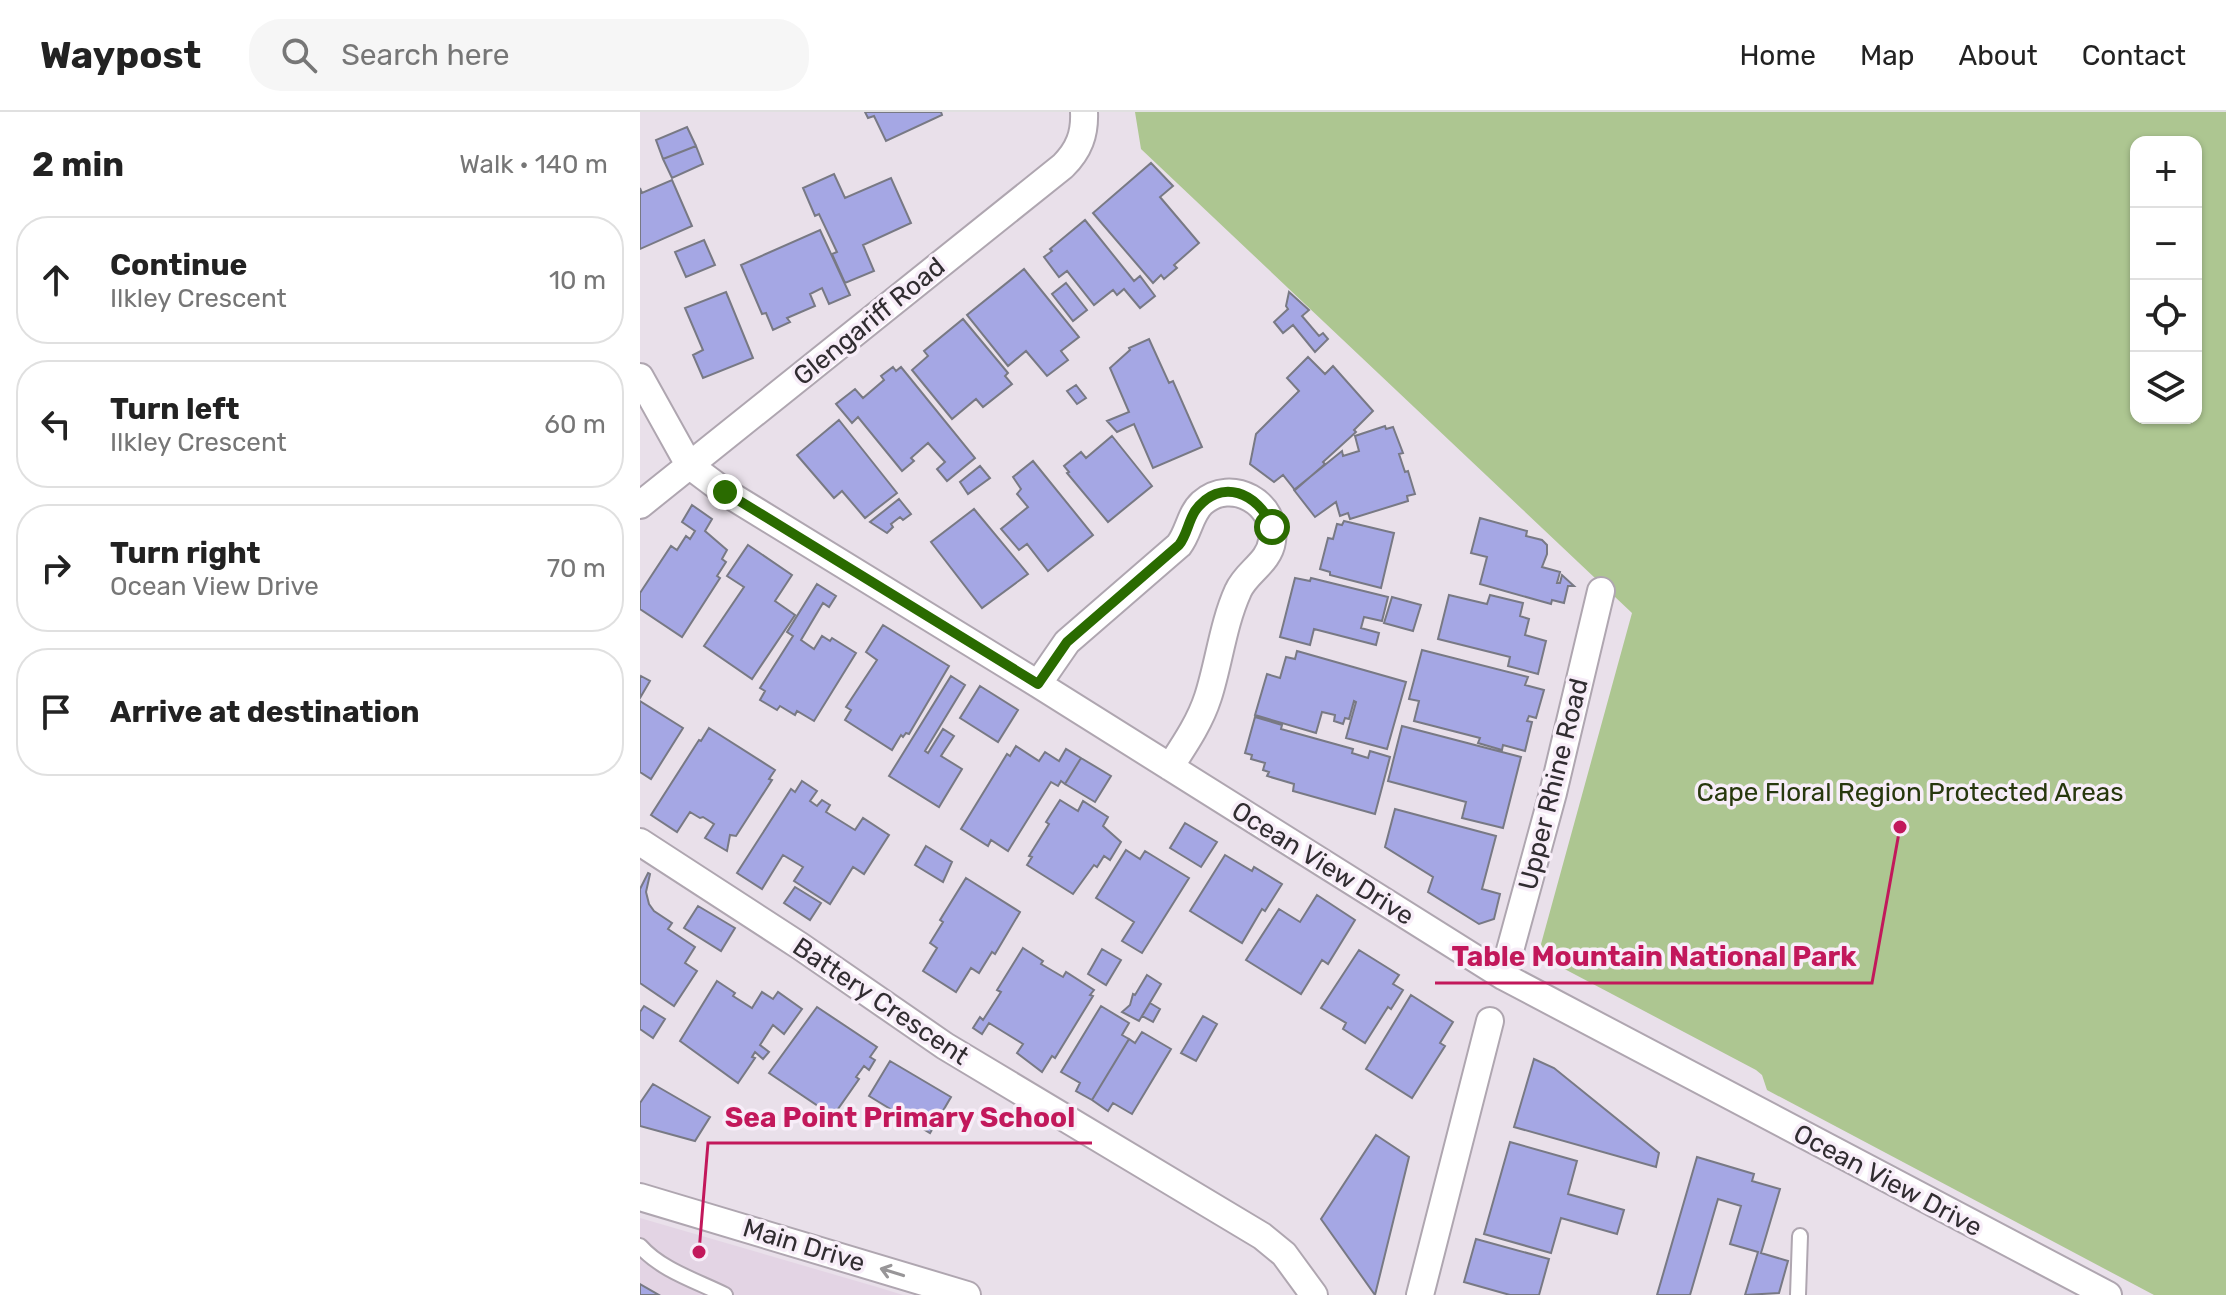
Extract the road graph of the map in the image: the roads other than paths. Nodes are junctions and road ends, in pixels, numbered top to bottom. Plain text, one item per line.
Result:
1 (1084, 119) edge
2 (640, 377) edge
3 (689, 465) junction
4 (640, 505) edge
5 (1601, 591) dead end
6 (1038, 684) junction
7 (1170, 767) junction
8 (640, 842) edge
9 (1503, 976) junction
10 (1490, 1021) dead end
11 (640, 1197) edge
12 (1800, 1236) dead end
13 (640, 1246) edge
14 (725, 1295) edge
15 (967, 1295) edge
16 (1314, 1295) edge
17 (1420, 1295) edge
18 (1798, 1295) edge
19 (2108, 1295) edge

1 - 3 street, Glengariff Road
2 - 3 street, Ocean View Drive
3 - 4 street, Glengariff Road
3 - 6 street, Ocean View Drive
5 - 9 street, Upper Rhine Road
6 - 7 street, Ocean View Drive
6 - 7 street
7 - 9 street, Ocean View Drive
8 - 16 street, Battery Crescent
9 - 19 street, Ocean View Drive
10 - 17 street
15 -> 11 street, Main Drive
12 - 18 lane
13 - 14 lane

